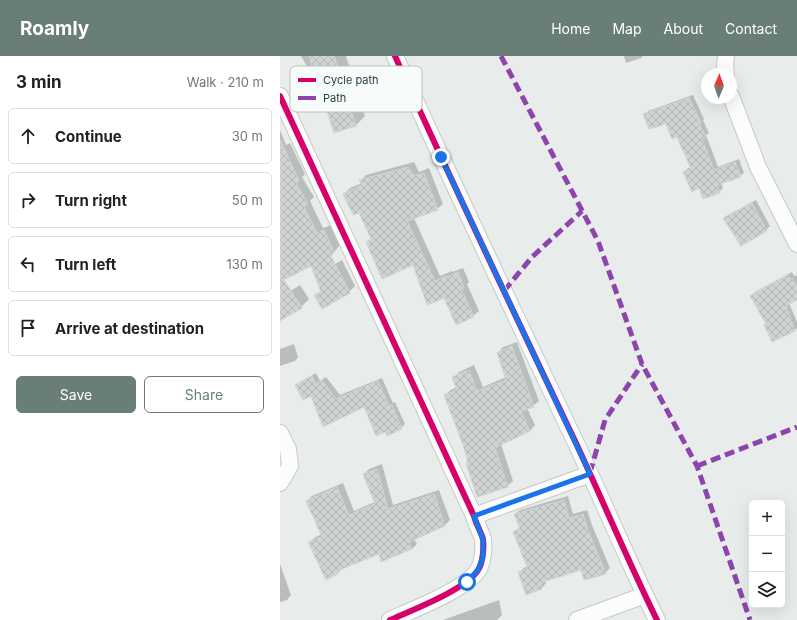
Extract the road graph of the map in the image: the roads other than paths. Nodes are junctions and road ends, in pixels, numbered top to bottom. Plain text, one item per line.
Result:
1 (395, 56) edge
2 (726, 56) edge
3 (400, 66) edge
4 (725, 68) edge
5 (280, 96) edge
6 (734, 104) edge
7 (421, 112) edge
8 (797, 244) edge
9 (280, 434) edge
10 (590, 474) junction
11 (280, 483) edge
12 (474, 516) junction
13 (645, 595) junction
14 (390, 620) edge
15 (577, 620) edge
16 (657, 620) edge

1 - 3 street
2 - 4 street
5 - 12 street
6 - 8 street
7 - 10 street
9 - 11 street
10 - 12 street
10 - 13 street
12 - 14 street
13 - 15 street
13 - 16 street

